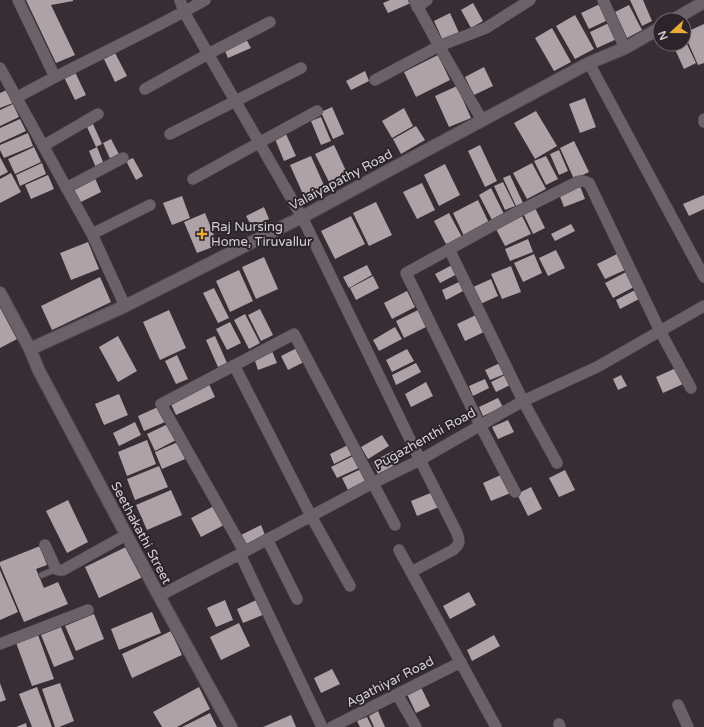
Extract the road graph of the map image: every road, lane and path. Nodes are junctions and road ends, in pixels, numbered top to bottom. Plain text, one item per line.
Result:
1 (18, 0) edge
2 (180, 0) edge
3 (205, 0) edge
4 (427, 0) edge
5 (530, 0) edge
6 (603, 0) edge
7 (702, 0) edge
8 (704, 3) edge
9 (416, 4) edge
10 (184, 12) junction
11 (688, 12) edge
12 (270, 22) dead end
13 (652, 33) edge
14 (439, 46) junction
15 (625, 48) junction
16 (208, 54) junction
17 (589, 63) junction
18 (0, 68) edge
19 (301, 68) dead end
20 (55, 76) junction
21 (375, 80) dead end
22 (145, 89) dead end
23 (16, 98) junction
24 (235, 101) junction
25 (317, 111) dead end
26 (98, 114) dead end
27 (704, 119) edge
28 (482, 120) junction
29 (704, 122) edge
30 (170, 134) dead end
31 (259, 143) junction
32 (43, 146) junction
33 (123, 158) dead end
34 (193, 179) dead end
35 (66, 188) junction
36 (150, 206) dead end
37 (302, 217) junction
38 (92, 234) junction
39 (449, 249) junction
40 (704, 277) edge
41 (0, 293) edge
42 (125, 306) junction
43 (704, 306) edge
44 (660, 331) junction
45 (30, 349) junction
46 (234, 366) junction
47 (692, 388) dead end
48 (523, 401) junction
49 (480, 425) junction
50 (420, 460) junction
51 (556, 464) dead end
52 (373, 483) junction
53 (515, 492) dead end
54 (311, 516) junction
55 (395, 525) dead end
56 (126, 535) junction
57 (267, 539) junction
58 (46, 545) dead end
59 (399, 550) dead end
60 (242, 552) junction
61 (56, 569) junction
62 (411, 572) junction
63 (42, 575) dead end
64 (350, 586) dead end
65 (159, 596) junction
66 (297, 599) dead end
67 (88, 610) dead end
68 (0, 644) edge
69 (460, 662) junction
70 (397, 694) junction
71 (678, 705) dead end
72 (231, 727) edge
73 (322, 727) edge
74 (332, 727) edge
75 (416, 727) edge
76 (496, 727) edge
77 (688, 727) edge

1 - 20 street
2 - 10 street
3 - 10 street
4 - 9 street
5 - 14 street
6 - 15 street
7 - 8 street
8 - 11 main road
9 - 14 street
10 - 16 street
10 - 20 street
12 - 16 street
13 - 15 main road, Valaiyapathy Road
14 - 21 street
14 - 28 street
15 - 17 main road, Valaiyapathy Road
16 - 22 street
16 - 24 street
17 - 28 main road, Valaiyapathy Road
17 - 40 street
18 - 23 street
19 - 24 street
20 - 23 street
23 - 32 street
24 - 30 street
24 - 31 street
25 - 31 street
26 - 32 street
27 - 29 street
28 - 37 main road, Valaiyapathy Road
31 - 34 street
31 - 37 street
32 - 35 street
33 - 35 street
35 - 38 street
36 - 38 street
37 - 42 main road, Valaiyapathy Road
37 - 50 street
38 - 42 street
39 - 44 street
39 - 48 street
39 - 49 street
41 - 45 main road, Seethakathi Street
42 - 45 main road, Valaiyapathy Road
43 - 44 street, Pugazhenthi Road
44 - 47 street
44 - 48 street, Pugazhenthi Road
45 - 56 main road, Seethakathi Street
46 - 52 street
46 - 54 street
46 - 60 street
48 - 49 street, Pugazhenthi Road
48 - 51 street
49 - 50 street, Pugazhenthi Road
49 - 53 street
50 - 52 street, Pugazhenthi Road
50 - 62 street
52 - 54 street, Pugazhenthi Road
52 - 55 street
54 - 57 street, Pugazhenthi Road
54 - 64 street
56 - 61 street
56 - 65 main road, Seethakathi Street
57 - 60 street, Pugazhenthi Road
57 - 66 street
58 - 61 street
59 - 62 street
60 - 65 street, Pugazhenthi Road
60 - 73 street
61 - 63 lane
62 - 69 street
65 - 72 main road, Seethakathi Street
67 - 68 street
69 - 70 street, Agathiyar Road
69 - 76 street
70 - 74 street, Agathiyar Road
70 - 75 street
71 - 77 street

